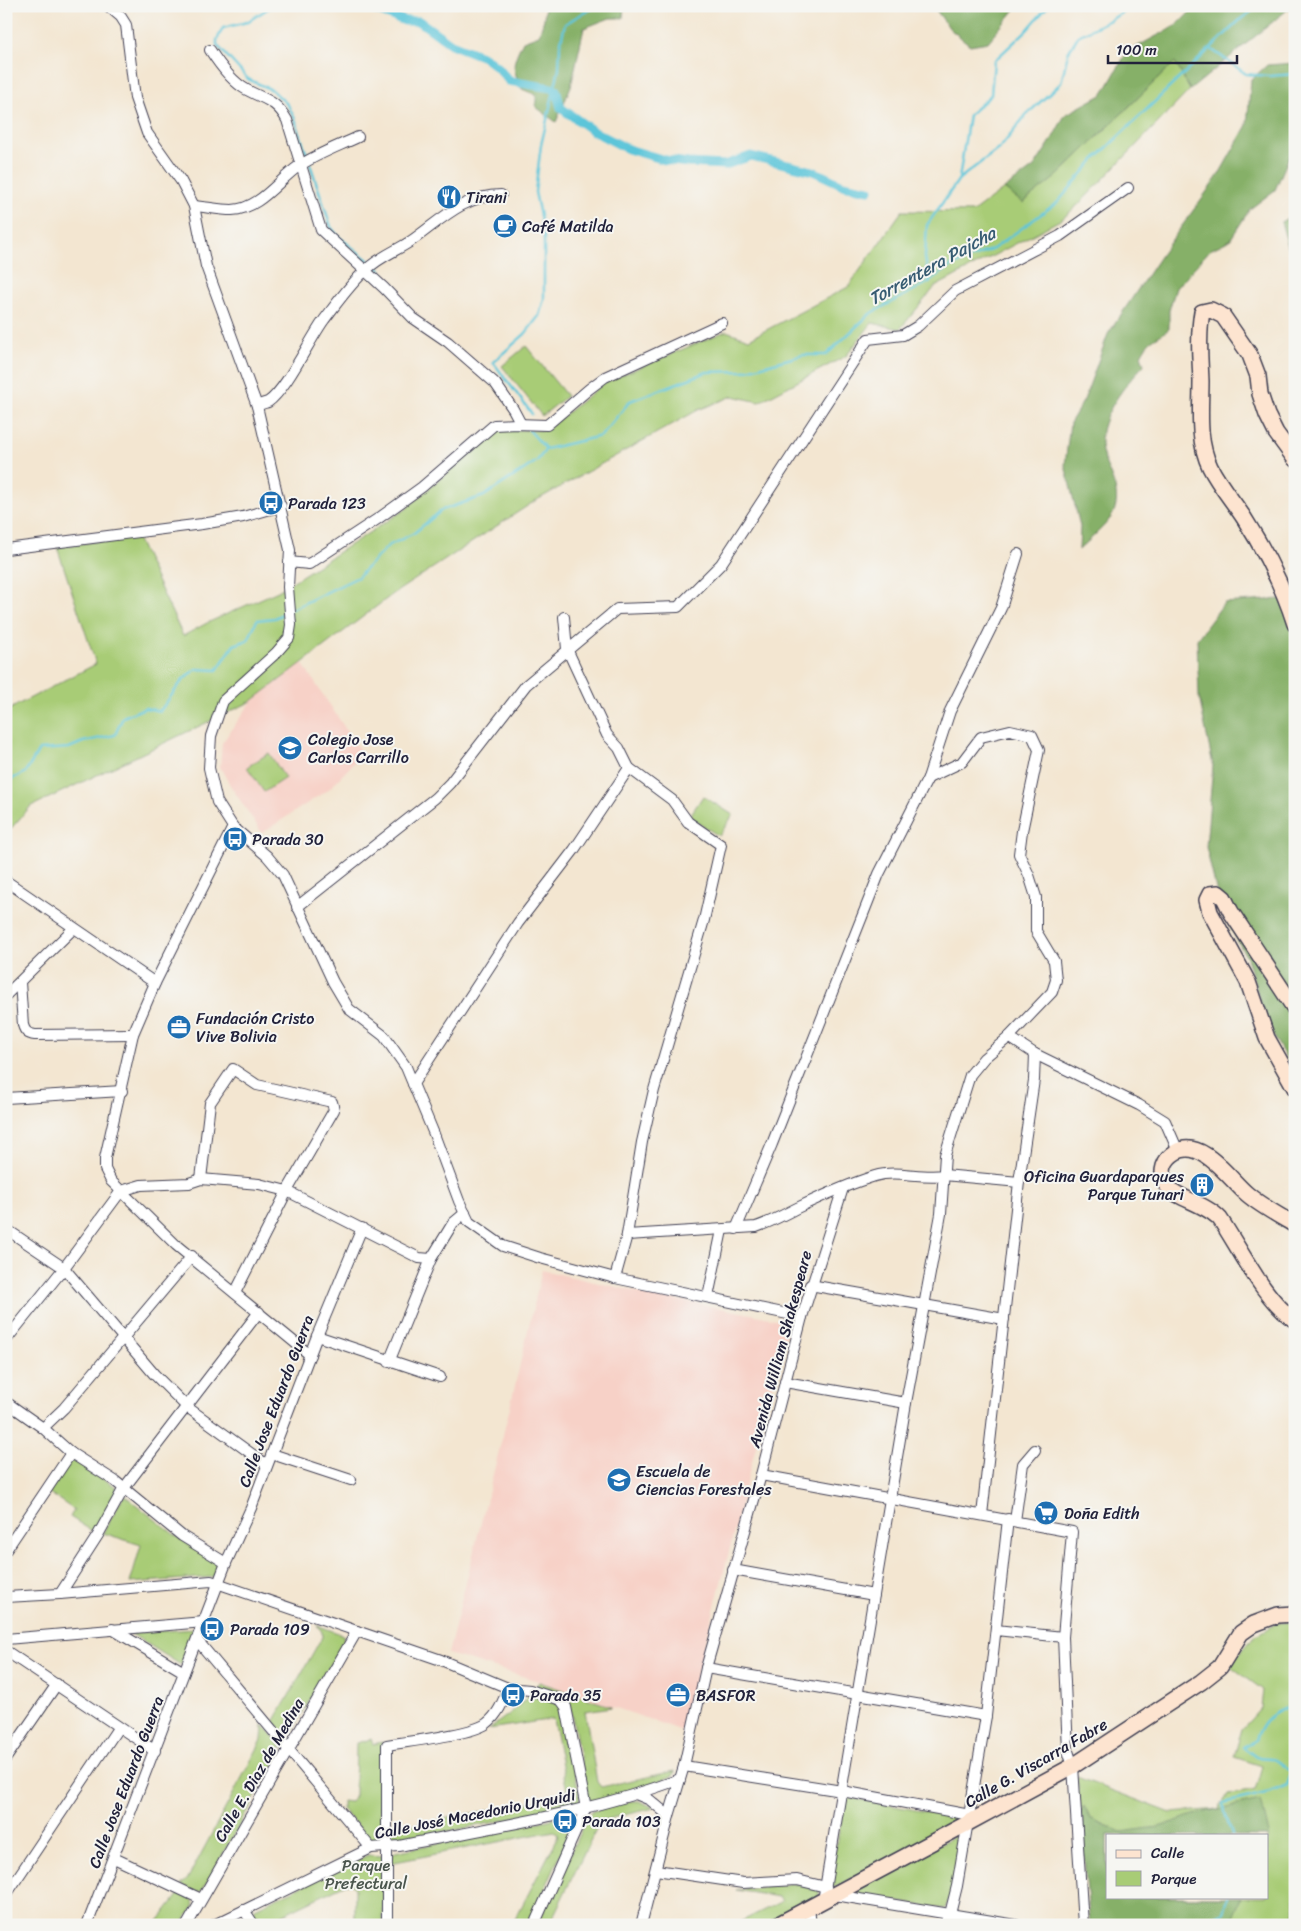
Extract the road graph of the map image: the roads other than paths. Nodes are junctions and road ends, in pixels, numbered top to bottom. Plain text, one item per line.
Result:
1 (108, 6) edge
2 (210, 50) dead end
3 (358, 137) dead end
4 (301, 165) junction
5 (1128, 188) dead end
6 (501, 195) dead end
7 (194, 206) junction
8 (365, 271) junction
9 (722, 323) dead end
10 (257, 406) junction
11 (521, 424) junction
12 (1295, 460) edge
13 (281, 506) junction
14 (6, 549) edge
15 (1018, 554) dead end
16 (289, 562) junction
17 (564, 617) dead end
18 (1295, 624) edge
19 (567, 649) junction
20 (629, 768) junction
21 (928, 778) junction
22 (233, 827) junction
23 (6, 881) edge
24 (297, 908) junction
25 (74, 928) junction
26 (20, 982) junction
27 (155, 983) junction
28 (7, 992) edge
29 (1295, 1009) edge
30 (133, 1034) junction
31 (1009, 1037) junction
32 (1035, 1054) junction
33 (413, 1084) junction
34 (1295, 1088) edge
35 (122, 1091) junction
36 (6, 1098) edge
37 (1178, 1151) junction
38 (944, 1175) junction
39 (201, 1179) junction
40 (1019, 1182) junction
41 (843, 1188) junction
42 (120, 1191) junction
43 (287, 1191) junction
44 (465, 1214) junction
45 (1295, 1225) edge
46 (362, 1228) junction
47 (6, 1229) edge
48 (736, 1229) junction
49 (722, 1230) junction
50 (627, 1235) junction
51 (192, 1256) junction
52 (431, 1259) junction
53 (64, 1268) junction
54 (614, 1278) junction
55 (810, 1284) junction
56 (235, 1293) junction
57 (708, 1297) junction
58 (925, 1304) junction
59 (258, 1312) junction
60 (802, 1317) junction
61 (1004, 1319) junction
62 (1295, 1320) edge
63 (317, 1336) junction
64 (123, 1337) junction
65 (6, 1340) edge
66 (310, 1355) junction
67 (389, 1362) junction
68 (440, 1377) dead end
69 (785, 1382) junction
70 (6, 1402) edge
71 (906, 1403) junction
72 (187, 1406) junction
73 (43, 1428) junction
74 (1035, 1450) dead end
75 (71, 1453) junction
76 (272, 1454) junction
77 (267, 1465) junction
78 (761, 1475) junction
79 (351, 1480) dead end
80 (124, 1488) junction
81 (890, 1498) junction
82 (982, 1515) junction
83 (1011, 1520) junction
84 (6, 1550) edge
85 (226, 1562) junction
86 (733, 1570) junction
87 (219, 1584) junction
88 (60, 1594) junction
89 (874, 1595) junction
90 (6, 1597) edge
91 (1295, 1614) edge
92 (204, 1622) junction
93 (112, 1629) junction
94 (996, 1630) junction
95 (357, 1631) junction
96 (1063, 1637) junction
97 (6, 1639) edge
98 (197, 1640) junction
99 (6, 1650) edge
100 (706, 1668) junction
101 (184, 1672) junction
102 (57, 1684) junction
103 (508, 1688) junction
104 (858, 1694) junction
105 (986, 1716) junction
106 (118, 1728) junction
107 (289, 1750) junction
108 (155, 1751) junction
109 (6, 1758) edge
110 (684, 1766) junction
111 (1072, 1766) junction
112 (680, 1779) junction
113 (842, 1791) junction
114 (638, 1795) junction
115 (586, 1808) junction
116 (669, 1816) junction
117 (969, 1819) junction
118 (386, 1846) junction
119 (371, 1848) junction
120 (114, 1858) junction
121 (656, 1870) junction
122 (828, 1894) junction
123 (6, 1896) edge
124 (201, 1899) junction
125 (809, 1908) junction
126 (244, 1910) junction
127 (950, 1914) junction
128 (87, 1925) edge
129 (187, 1925) edge
130 (214, 1925) edge
131 (254, 1925) edge
132 (387, 1925) edge
133 (534, 1925) edge
134 (641, 1925) edge
135 (777, 1925) edge
136 (811, 1925) edge
137 (944, 1925) edge
138 (1016, 1925) edge
139 (1083, 1925) edge

1 - 7 street
2 - 4 street
3 - 4 street
4 - 7 street
4 - 8 street
5 - 19 street
6 - 8 street
7 - 10 street
8 - 10 street
8 - 11 street
9 - 11 street
10 - 13 street
11 - 16 street
12 - 18 street
13 - 14 street
13 - 16 street
15 - 21 street
16 - 22 street
17 - 19 street
19 - 20 street
19 - 24 street
20 - 33 street
20 - 50 street
21 - 31 street
21 - 48 street
22 - 24 street
22 - 27 street
23 - 25 street
24 - 33 street
25 - 26 street
25 - 27 street
26 - 28 street
26 - 30 street
27 - 30 street
29 - 34 street
30 - 35 street
31 - 32 street
31 - 38 street
32 - 37 street
32 - 40 street
33 - 44 street
35 - 36 street
35 - 42 street
37 - 45 street
37 - 62 street
38 - 40 street
38 - 41 street
38 - 58 street
39 - 42 street
39 - 43 street
39 - 43 street
40 - 61 street
41 - 48 street
41 - 55 street, Avenida William Shakespeare
42 - 51 street
42 - 53 street
43 - 46 street
43 - 56 street
44 - 52 street
44 - 54 street
46 - 52 street
46 - 63 street, Calle Jose Eduardo Guerra
47 - 53 street
48 - 49 street
49 - 50 street
49 - 57 street
50 - 54 street
51 - 56 street
51 - 64 street
52 - 67 street
53 - 64 street
53 - 65 street
54 - 57 street
55 - 58 street
55 - 60 street, Avenida William Shakespeare
56 - 59 street
57 - 60 street
58 - 61 street
58 - 71 street
59 - 66 street
59 - 72 street
60 - 69 street, Avenida William Shakespeare
61 - 82 street
63 - 66 street, Calle Jose Eduardo Guerra
63 - 67 street
64 - 72 street
64 - 73 street
66 - 76 street, Calle Jose Eduardo Guerra
67 - 68 street
69 - 71 street
69 - 78 street, Avenida William Shakespeare
70 - 73 street
71 - 81 street
72 - 77 street
72 - 80 street
73 - 75 street
74 - 83 street
75 - 80 street
75 - 84 street
76 - 77 street, Calle Jose Eduardo Guerra
76 - 79 street
77 - 85 street, Calle Jose Eduardo Guerra
78 - 81 street
78 - 86 street, Avenida William Shakespeare
80 - 85 street
80 - 88 street
81 - 82 street
81 - 89 street
82 - 83 street
83 - 94 street
83 - 96 street
85 - 87 street, Calle Jose Eduardo Guerra
86 - 89 street
86 - 100 street, Avenida William Shakespeare
87 - 88 street
87 - 92 street, Calle Jose Eduardo Guerra
87 - 95 street
88 - 90 street
89 - 104 street
91 - 111 street, Calle G. Viscarra Fabre
92 - 93 street
92 - 98 street, Calle Jose Eduardo Guerra
93 - 97 street
93 - 101 street
94 - 96 street
94 - 105 street
95 - 103 street
95 - 107 street, Calle E. Diaz de Medina
96 - 111 street
98 - 101 street, Calle Jose Eduardo Guerra
98 - 107 street
99 - 102 street
100 - 104 street
100 - 110 street, Avenida William Shakespeare
101 - 108 street, Calle Jose Eduardo Guerra
102 - 106 street
102 - 109 street
103 - 115 street
103 - 118 street
104 - 105 street
104 - 113 street
105 - 117 street
106 - 108 street
106 - 123 street
107 - 119 street
107 - 124 street, Calle E. Diaz de Medina
108 - 120 street, Calle Jose Eduardo Guerra
110 - 112 street, Avenida William Shakespeare
110 - 113 street
111 - 117 street, Calle G. Viscarra Fabre
111 - 139 street
112 - 114 street, Calle José Macedonio Urquidi
112 - 116 street, Avenida William Shakespeare
113 - 117 street
113 - 122 street
114 - 115 street, Calle José Macedonio Urquidi
114 - 116 street
115 - 118 street, Calle José Macedonio Urquidi
115 - 133 street
116 - 121 street, Avenida William Shakespeare
117 - 122 street, Calle G. Viscarra Fabre
117 - 127 street
118 - 119 street, Calle José Macedonio Urquidi
118 - 132 street
119 - 126 street, Calle José Macedonio Urquidi
120 - 124 street
120 - 128 street, Calle Jose Eduardo Guerra
121 - 122 street
121 - 134 street, Avenida William Shakespeare
122 - 125 street, Calle G. Viscarra Fabre
122 - 127 street
124 - 129 street, Calle E. Diaz de Medina
125 - 135 street, Calle G. Viscarra Fabre
125 - 136 street
126 - 130 street, Calle José Macedonio Urquidi
126 - 131 street
127 - 137 street
127 - 138 street

